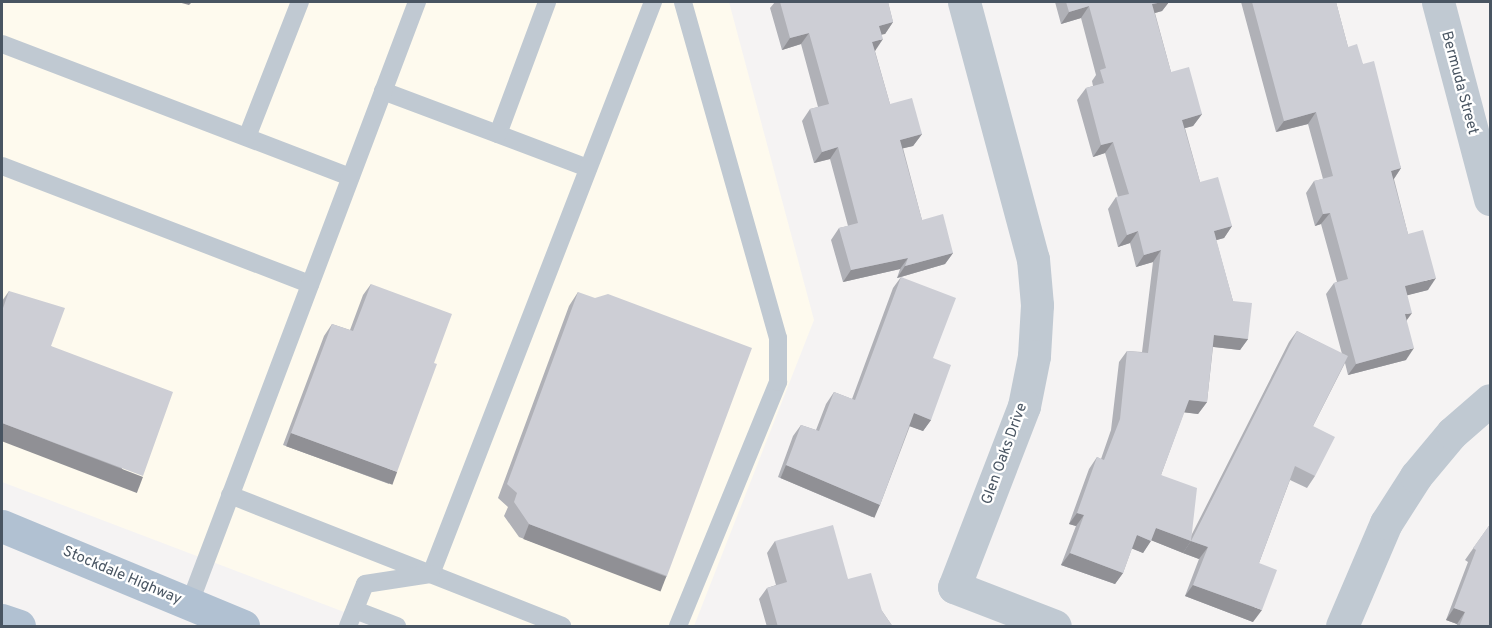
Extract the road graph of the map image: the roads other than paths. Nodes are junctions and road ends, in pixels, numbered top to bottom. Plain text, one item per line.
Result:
1 (300, 2) edge
2 (417, 2) edge
3 (547, 2) edge
4 (653, 2) edge
5 (682, 2) edge
6 (964, 2) edge
7 (1437, 2) edge
8 (2, 44) edge
9 (383, 91) junction
10 (498, 134) junction
11 (247, 137) junction
12 (2, 166) edge
13 (588, 168) junction
14 (351, 177) junction
15 (1491, 199) edge
16 (310, 284) junction
17 (1491, 400) edge
18 (230, 495) junction
19 (2, 526) edge
20 (432, 574) junction
21 (189, 604) junction
22 (352, 618) edge
23 (2, 620) edge
24 (19, 627) edge
25 (243, 627) edge
26 (397, 627) edge
27 (562, 627) edge
28 (678, 627) edge
29 (1055, 627) edge
30 (1342, 627) edge

1 - 11 lane
2 - 9 lane
3 - 10 lane
4 - 13 lane
5 - 28 lane
6 - 29 street, Glen Oaks Drive
7 - 15 street, Bermuda Street
8 - 11 lane
9 - 10 lane
9 - 14 lane
10 - 13 lane
11 - 14 lane
12 - 16 lane
13 - 20 lane
14 - 16 lane
16 - 18 lane
17 - 30 street
18 - 20 lane
18 - 21 lane
19 - 21 main road, Stockdale Highway
20 - 22 lane
20 - 27 lane
21 - 25 main road, Stockdale Highway
22 - 26 lane
23 - 24 main road

